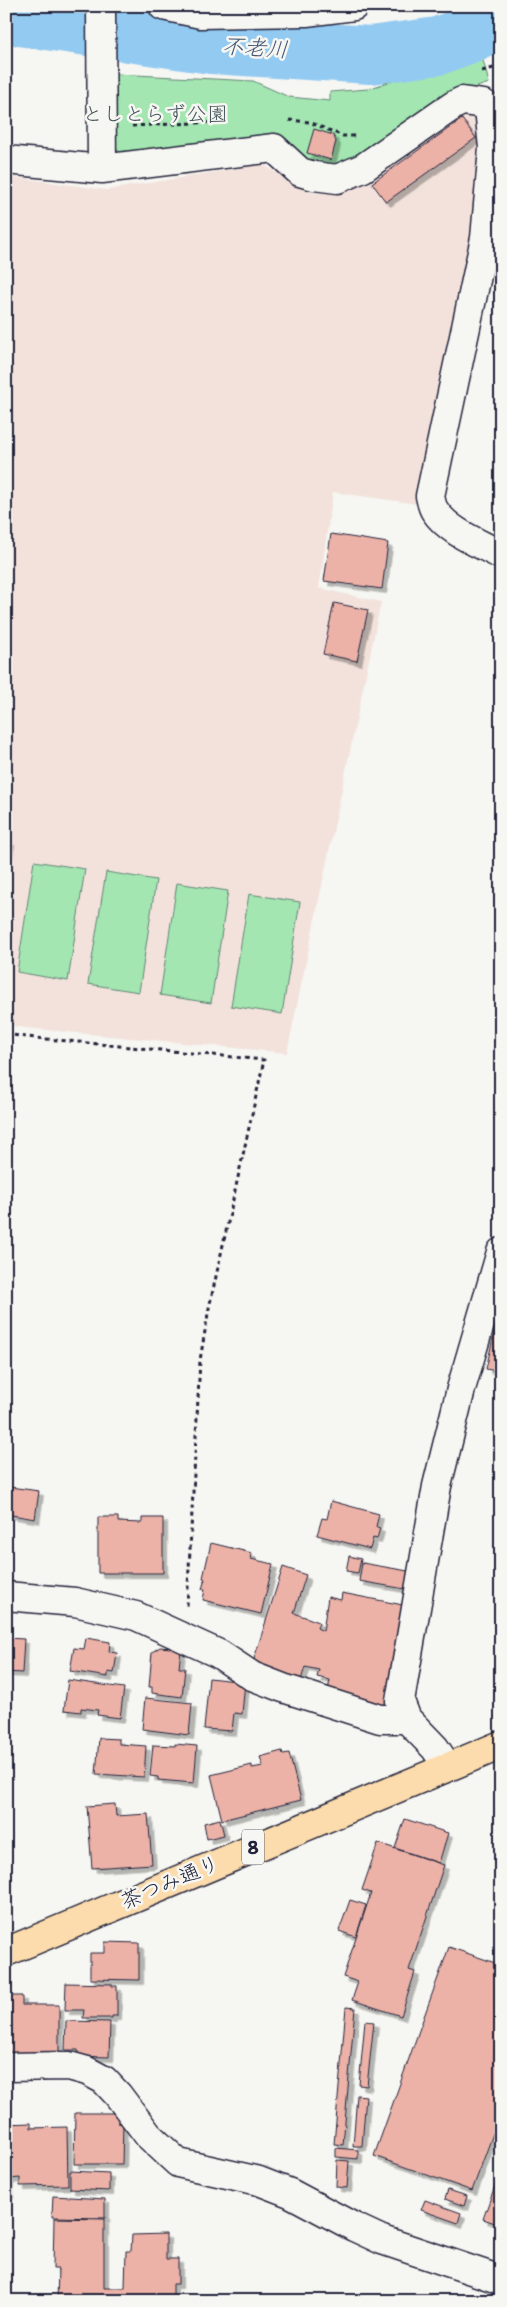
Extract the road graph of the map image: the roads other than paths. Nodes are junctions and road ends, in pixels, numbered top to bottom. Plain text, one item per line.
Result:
1 (102, 6) edge
2 (163, 6) edge
3 (354, 6) edge
4 (6, 160) edge
5 (102, 169) junction
6 (501, 555) edge
7 (501, 1252) edge
8 (6, 1596) edge
9 (407, 1719) junction
10 (501, 1745) edge
11 (447, 1766) junction
12 (6, 1952) edge
13 (6, 2067) edge
14 (501, 2280) edge

1 - 5 street
2 - 3 street
4 - 5 street
5 - 6 street
7 - 9 street
8 - 9 street
9 - 11 street
10 - 11 main road, 茶つみ通り / 8
11 - 12 main road, 茶つみ通り / 8
13 - 14 street

